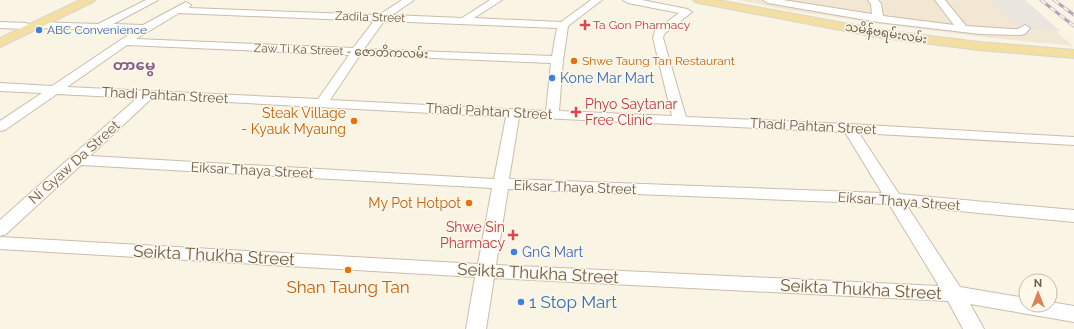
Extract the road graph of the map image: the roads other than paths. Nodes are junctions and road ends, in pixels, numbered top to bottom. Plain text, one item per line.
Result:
1 (82, 0) edge
2 (89, 0) edge
3 (153, 0) edge
4 (196, 0) edge
5 (410, 0) edge
6 (497, 0) edge
7 (597, 0) edge
8 (628, 0) edge
9 (699, 0) edge
10 (729, 0) edge
11 (768, 0) edge
12 (873, 0) edge
13 (940, 0) edge
14 (793, 2) edge
15 (177, 10) junction
16 (382, 17) junction
17 (878, 19) junction
18 (465, 21) junction
19 (0, 25) edge
20 (30, 25) junction
21 (564, 25) junction
22 (100, 27) junction
23 (145, 28) junction
24 (962, 28) junction
25 (1025, 28) dead end
26 (0, 39) edge
27 (124, 42) junction
28 (0, 43) edge
29 (1074, 48) edge
30 (356, 52) junction
31 (1074, 54) edge
32 (557, 60) junction
33 (0, 87) edge
34 (54, 90) junction
35 (149, 94) junction
36 (322, 103) junction
37 (513, 112) junction
38 (552, 115) junction
39 (680, 120) junction
40 (0, 127) edge
41 (850, 128) junction
42 (1074, 141) edge
43 (76, 160) junction
44 (500, 184) junction
45 (893, 199) junction
46 (1074, 216) edge
47 (0, 230) edge
48 (0, 243) edge
49 (486, 271) junction
50 (954, 294) junction
51 (1074, 314) edge
52 (476, 329) edge
53 (974, 329) edge

1 - 20 main road
2 - 20 main road
3 - 22 street
4 - 15 street
5 - 16 street
6 - 18 street
7 - 21 street
8 - 39 street
9 - 31 main road, သမိန်ဗရမ်းလမ်း
10 - 29 main road
11 - 14 street
12 - 17 street
13 - 24 street
14 - 17 street
15 - 16 street, Zadila Street
15 - 23 street
16 - 18 street, Zadila Street
16 - 30 street
17 - 24 street
18 - 21 street, Zadila Street
19 - 20 street
20 - 22 street
20 - 26 main road
20 - 28 main road
21 - 32 street
22 - 23 street
23 - 27 street
24 - 25 street
27 - 30 street, Zaw Ti Ka Street - ဇောတိကလမ်း
27 - 34 street
30 - 32 street, Zaw Ti Ka Street - ဇောတိကလမ်း
30 - 36 street
32 - 38 street
33 - 34 street, Thadi Pahtan Street
34 - 35 street, Thadi Pahtan Street
34 - 40 street
35 - 36 street, Thadi Pahtan Street
35 - 43 street, Ni Gyaw Da Street
36 - 37 street, Thadi Pahtan Street
37 - 38 street, Thadi Pahtan Street
37 - 44 street
38 - 39 street, Thadi Pahtan Street
39 - 41 street, Thadi Pahtan Street
41 - 42 street, Thadi Pahtan Street
41 - 45 street
43 - 44 street, Eiksar Thaya Street
43 - 47 street, Ni Gyaw Da Street
44 - 45 street, Eiksar Thaya Street
44 - 49 street
45 - 46 street, Eiksar Thaya Street
45 - 50 street
48 - 49 street, Seikta Thukha Street
49 - 50 street, Seikta Thukha Street
49 - 52 street
50 - 51 street, Seikta Thukha Street
50 - 53 street

